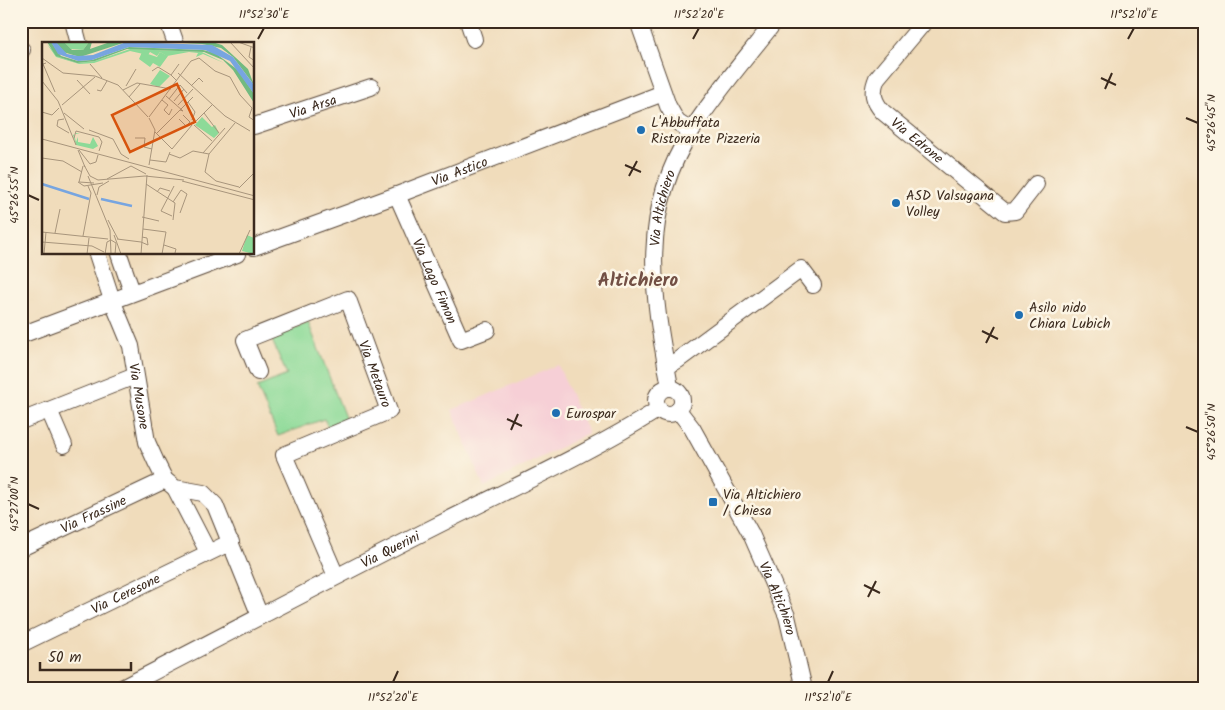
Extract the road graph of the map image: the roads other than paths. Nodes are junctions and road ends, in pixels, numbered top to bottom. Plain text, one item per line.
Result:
1 (82, 21) edge
2 (168, 21) edge
3 (468, 21) edge
4 (638, 21) edge
5 (775, 21) edge
6 (925, 21) edge
7 (474, 39) dead end
8 (78, 42) edge
9 (175, 42) edge
10 (371, 87) dead end
11 (663, 93) junction
12 (255, 126) edge
13 (691, 131) junction
14 (1036, 184) dead end
15 (396, 195) junction
16 (255, 248) edge
17 (98, 255) edge
18 (119, 255) edge
19 (231, 255) edge
20 (206, 259) edge
21 (813, 285) dead end
22 (132, 292) junction
23 (112, 300) junction
24 (487, 330) dead end
25 (21, 335) edge
26 (666, 367) junction
27 (258, 372) dead end
28 (135, 376) junction
29 (668, 388) junction
30 (659, 409) junction
31 (49, 410) junction
32 (678, 410) junction
33 (21, 421) edge
34 (64, 445) dead end
35 (170, 484) junction
36 (230, 542) junction
37 (21, 548) edge
38 (208, 552) junction
39 (336, 576) junction
40 (260, 616) junction
41 (21, 644) edge
42 (126, 688) edge
43 (804, 689) edge

1 - 8 street
2 - 9 street
3 - 7 street
4 - 11 street
5 - 13 street, Via Altichiero
6 - 14 street, Via Edrone
10 - 12 street, Via Arsa
11 - 13 street
11 - 15 street, Via Astico
13 - 26 street, Via Altichiero
15 - 16 street, Via Astico
15 - 24 street, Via Lago Fimon
17 - 23 street
18 - 22 street
19 - 20 street
20 - 22 street
21 - 26 street
22 - 23 street
23 - 25 street
23 - 28 street, Via Musone
26 - 29 street, Via Altichiero
27 - 39 street, Via Metauro
28 - 31 street
28 - 35 street, Via Musone
29 - 30 street
29 - 32 street, Via Altichiero
30 - 32 street
30 - 39 street, Via Querini
31 - 33 street
31 - 34 street
32 - 43 street, Via Altichiero
35 - 36 street
35 - 37 street, Via Frassine
35 - 38 street, Via Musone
36 - 38 street, Via Ceresone
36 - 40 street
38 - 41 street, Via Ceresone
39 - 40 street, Via Querini
40 - 42 street, Via Querini

